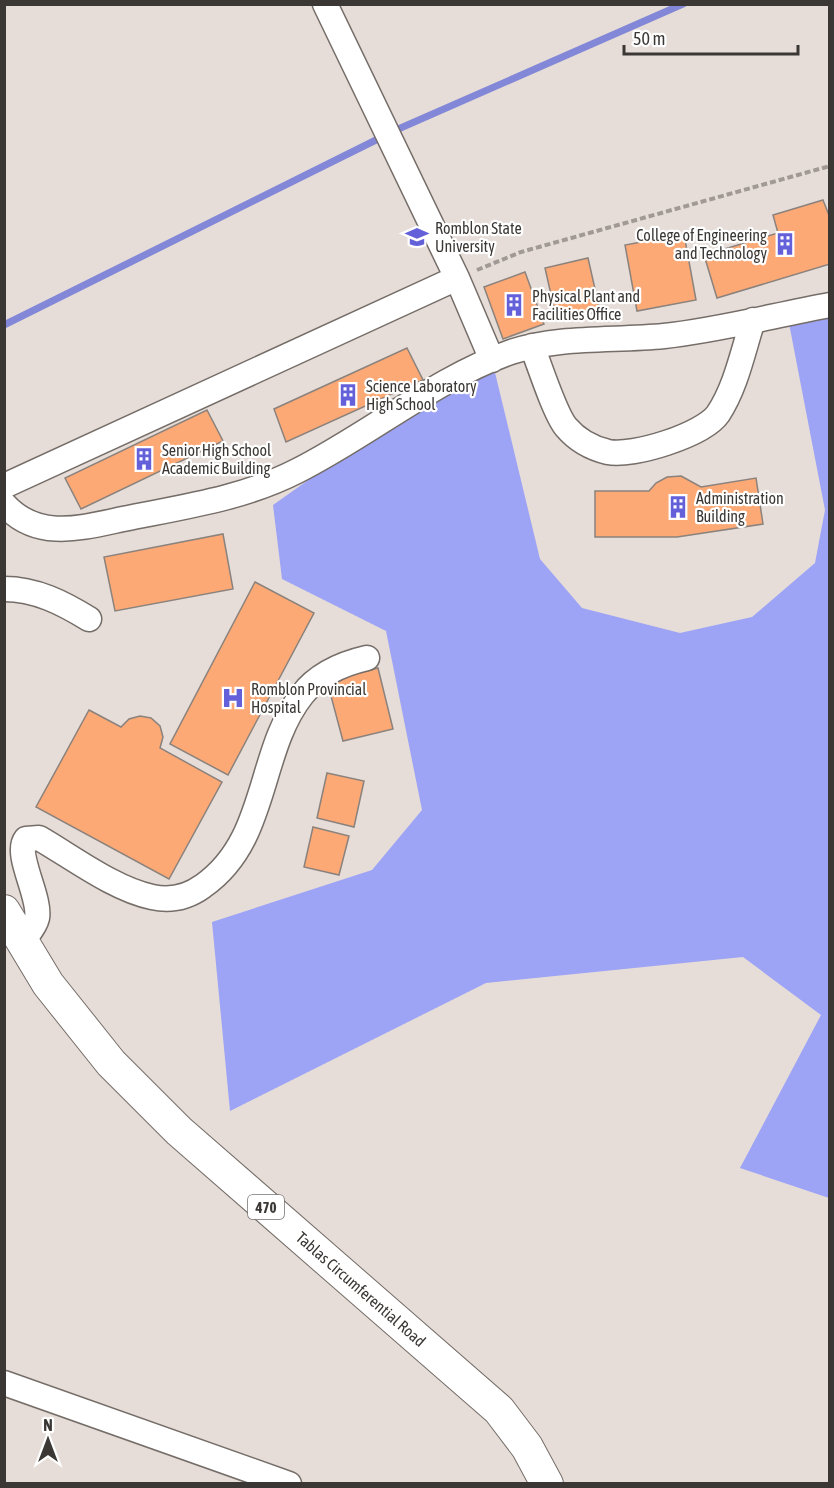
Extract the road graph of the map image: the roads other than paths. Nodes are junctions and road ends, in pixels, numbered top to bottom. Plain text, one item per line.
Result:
1 (325, 4) edge
2 (457, 278) junction
3 (830, 305) edge
4 (753, 320) junction
5 (532, 346) junction
6 (492, 360) junction
7 (4, 486) edge
8 (4, 504) edge
9 (4, 589) edge
10 (89, 619) dead end
11 (367, 658) dead end
12 (4, 911) edge
13 (22, 942) junction
14 (4, 1383) edge
15 (289, 1484) edge
16 (547, 1484) edge

1 - 2 street
2 - 6 street
2 - 7 street
3 - 4 street
4 - 5 street
4 - 5 street
5 - 6 street
6 - 8 street
9 - 10 street
11 - 13 street
12 - 13 main road, Tablas Circumferential Road / 470
13 - 16 main road, Tablas Circumferential Road / 470
14 - 15 street

